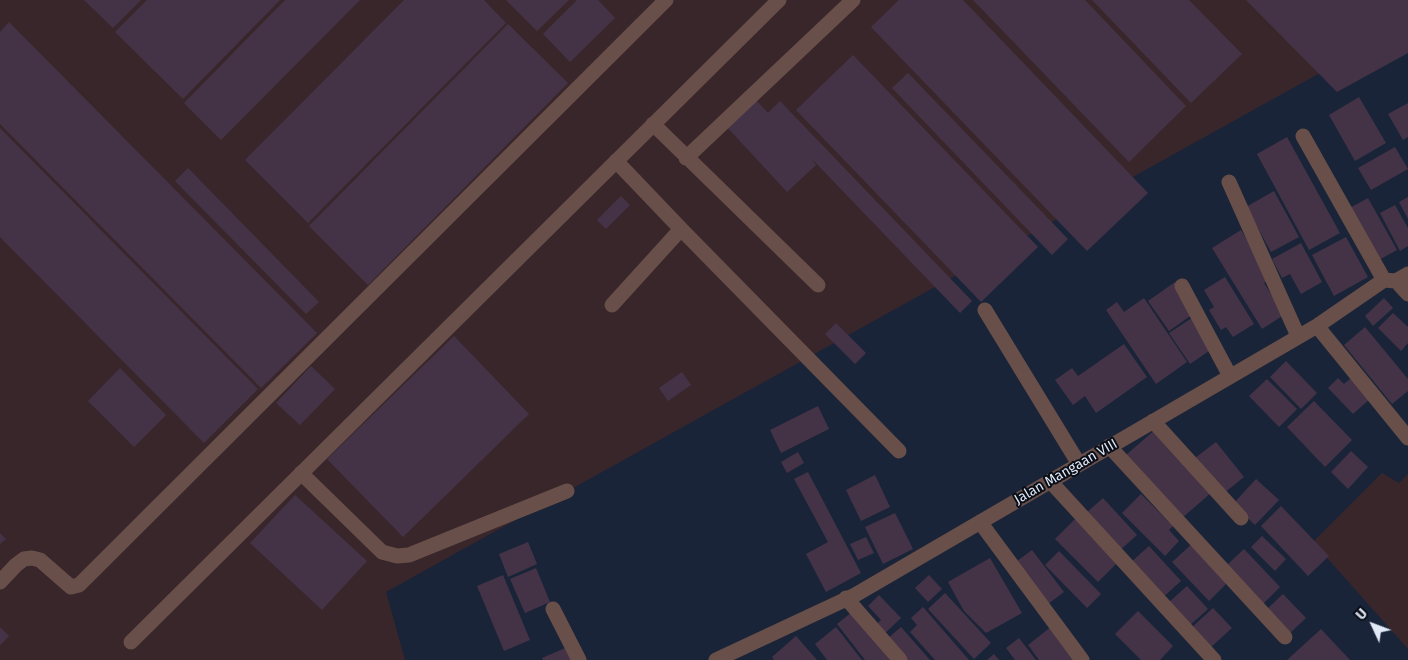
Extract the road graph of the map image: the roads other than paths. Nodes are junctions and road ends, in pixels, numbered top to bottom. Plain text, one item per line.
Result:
1 (666, 0) edge
2 (779, 0) edge
3 (852, 0) edge
4 (654, 124) junction
5 (1302, 136) dead end
6 (686, 158) junction
7 (616, 161) junction
8 (1229, 182) dead end
9 (681, 229) junction
10 (1396, 278) edge
11 (818, 286) dead end
12 (1182, 286) dead end
13 (1408, 294) edge
14 (612, 305) dead end
15 (985, 310) dead end
16 (1317, 326) junction
17 (1298, 336) junction
18 (1230, 376) junction
19 (1153, 421) junction
20 (1408, 438) edge
21 (1109, 446) junction
22 (898, 451) dead end
23 (1079, 464) junction
24 (301, 473) junction
25 (1050, 480) junction
26 (567, 491) dead end
27 (1241, 518) dead end
28 (980, 522) junction
29 (0, 582) edge
30 (846, 598) junction
31 (554, 609) dead end
32 (1285, 637) dead end
33 (130, 642) dead end
34 (720, 659) edge
35 (579, 660) edge
36 (900, 660) edge
37 (1082, 660) edge
38 (1214, 660) edge

1 - 29 street
2 - 4 street
3 - 6 street
4 - 6 street
4 - 7 street
5 - 10 street
6 - 11 street
7 - 9 street
7 - 24 street
8 - 17 street
9 - 14 street
9 - 22 street
10 - 13 street
10 - 16 street, Jalan Mangaan VIII
12 - 18 street
15 - 23 street
16 - 17 street, Jalan Mangaan VIII
16 - 20 street
17 - 18 street, Jalan Mangaan VIII
18 - 19 street, Jalan Mangaan VIII
19 - 21 street, Jalan Mangaan VIII
19 - 27 street
21 - 23 street, Jalan Mangaan VIII
21 - 32 street
23 - 25 street, Jalan Mangaan VIII
24 - 26 street
24 - 33 street
25 - 28 street, Jalan Mangaan VIII
25 - 38 street
28 - 30 street, Jalan Mangaan VIII
28 - 37 street
30 - 34 street, Jalan Mangaan VIII
30 - 36 street
31 - 35 street

